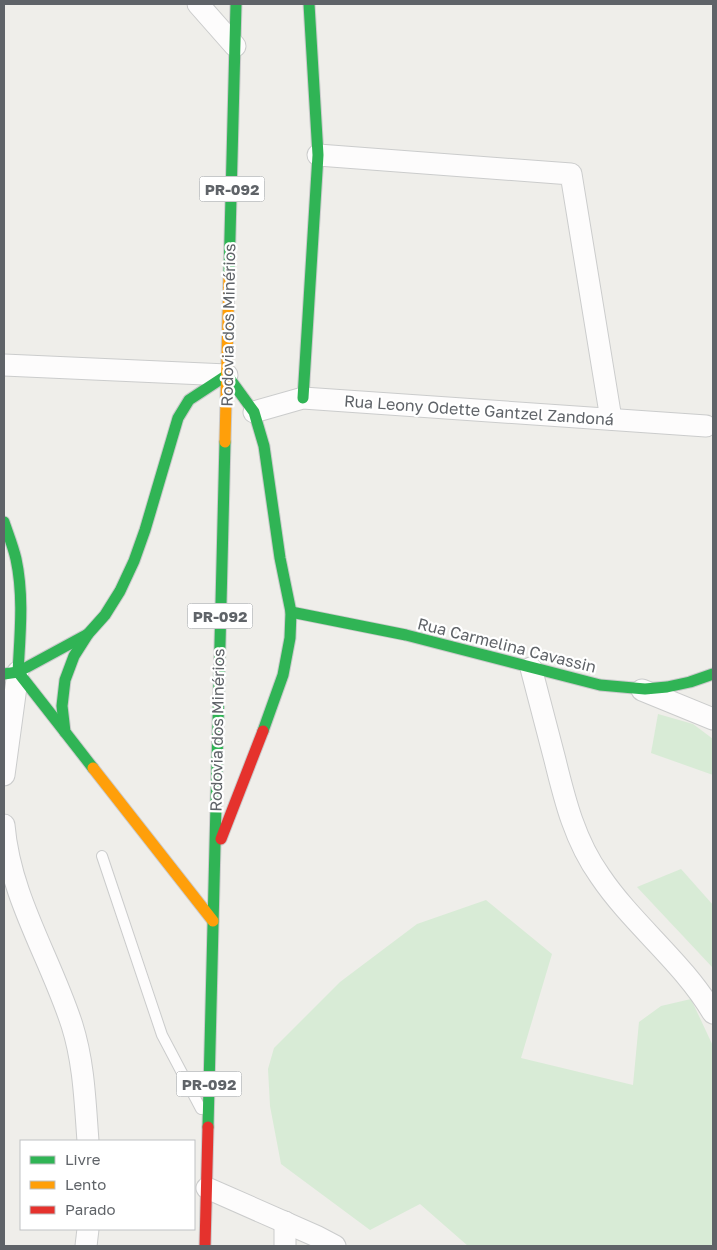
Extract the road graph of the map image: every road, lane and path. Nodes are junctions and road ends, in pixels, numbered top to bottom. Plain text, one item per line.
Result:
1 (198, 4) edge
2 (236, 4) edge
3 (309, 4) edge
4 (235, 46) junction
5 (318, 155) junction
6 (4, 365) edge
7 (227, 374) junction
8 (303, 398) junction
9 (254, 412) junction
10 (611, 419) junction
11 (706, 426) dead end
12 (4, 522) edge
13 (291, 612) junction
14 (88, 634) junction
15 (531, 668) junction
16 (11, 673) edge
17 (713, 674) edge
18 (641, 690) junction
19 (713, 719) edge
20 (65, 732) junction
21 (4, 775) edge
22 (4, 825) edge
23 (102, 856) dead end
24 (214, 857) junction
25 (213, 921) junction
26 (713, 1013) edge
27 (208, 1121) junction
28 (88, 1140) edge
29 (206, 1188) junction
30 (286, 1222) junction
31 (88, 1230) edge
32 (86, 1246) edge
33 (205, 1246) edge
34 (285, 1246) edge
35 (335, 1246) edge

1 - 4 street
2 - 4 main road, Rodovia dos Minérios / PR-092
3 - 5 main road
4 - 7 main road, Rodovia dos Minérios / PR-092
5 - 8 main road
5 - 10 street
6 - 7 street
7 - 9 main road
7 - 14 main road
7 - 24 main road, Rodovia dos Minérios / PR-092
8 - 9 street, Rua Leony Odette Gantzel Zandoná
8 - 10 street, Rua Leony Odette Gantzel Zandoná
9 - 13 main road
10 - 11 street, Rua Leony Odette Gantzel Zandoná
12 - 16 main road
13 - 15 main road, Rua Carmelina Cavassin
13 - 24 main road
14 - 16 main road
14 - 20 main road
15 - 18 main road, Rua Carmelina Cavassin
15 - 26 street
16 - 20 main road
16 - 21 street
17 - 18 main road, Rua Carmelina Cavassin
18 - 19 street
20 - 25 main road
22 - 28 street
23 - 27 lane
24 - 25 main road, Rodovia dos Minérios / PR-092
25 - 27 main road, Rodovia dos Minérios / PR-092
27 - 29 main road, Rodovia dos Minérios / PR-092
29 - 30 street
29 - 33 main road, Rodovia dos Minérios / PR-092
30 - 34 street
30 - 35 street
31 - 32 street

